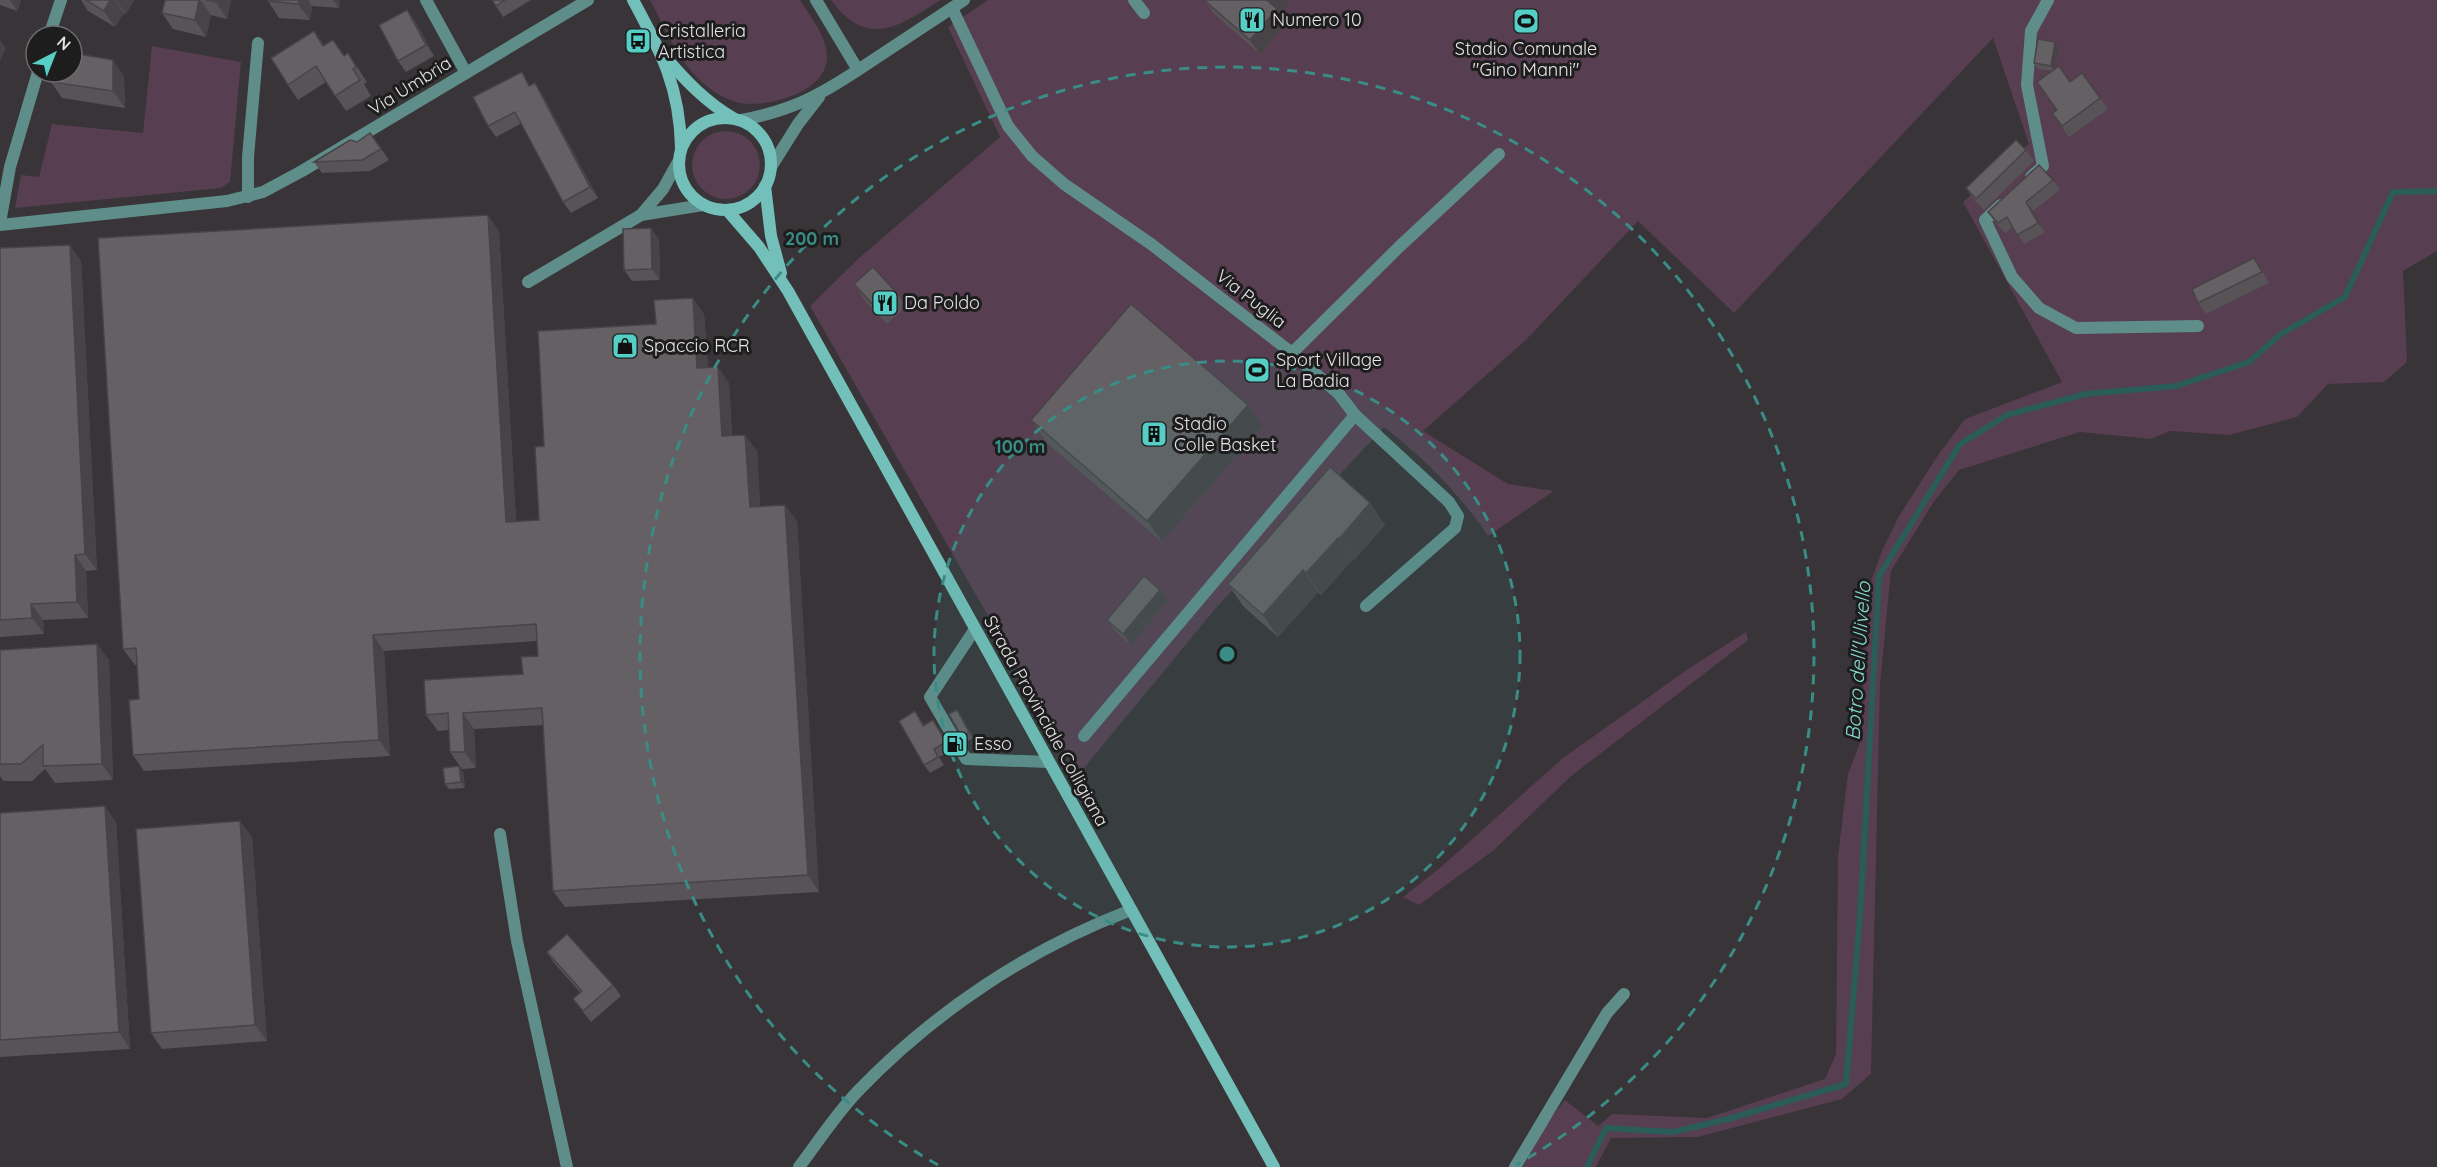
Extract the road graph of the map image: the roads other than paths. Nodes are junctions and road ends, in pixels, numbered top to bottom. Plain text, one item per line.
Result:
1 (61, 0) edge
2 (426, 0) edge
3 (588, 0) edge
4 (633, 0) edge
5 (816, 0) edge
6 (964, 0) edge
7 (1134, 0) edge
8 (2048, 0) edge
9 (952, 8) junction
10 (1144, 12) dead end
11 (53, 24) edge
12 (258, 43) dead end
13 (661, 52) junction
14 (858, 70) junction
15 (466, 73) junction
16 (34, 84) edge
17 (822, 94) junction
18 (738, 120) junction
19 (681, 149) junction
20 (1499, 154) dead end
21 (678, 162) junction
22 (771, 167) junction
23 (765, 186) junction
24 (248, 197) junction
25 (703, 205) junction
26 (727, 210) junction
27 (641, 215) junction
28 (0, 224) edge
29 (528, 282) dead end
30 (788, 291) junction
31 (2198, 326) dead end
32 (1292, 353) junction
33 (1356, 415) junction
34 (1366, 606) dead end
35 (975, 629) junction
36 (1084, 736) dead end
37 (1048, 762) junction
38 (500, 834) dead end
39 (1131, 910) junction
40 (1624, 994) dead end
41 (567, 1167) edge
42 (799, 1167) edge
43 (1274, 1167) edge
44 (1515, 1167) edge

1 - 11 street
2 - 15 street
3 - 15 street, Via Umbria
4 - 13 main road
5 - 14 street
6 - 9 street
7 - 10 street
8 - 31 street
9 - 14 street
9 - 32 street, Via Puglia
12 - 24 street
13 - 18 main road
13 - 19 main road
14 - 17 street
15 - 24 street, Via Umbria
16 - 28 street
17 - 18 street
17 - 22 street
18 - 19 main road
18 - 22 main road
19 - 21 main road
20 - 32 street
21 - 25 main road
21 - 27 street
22 - 23 main road
23 - 26 main road
23 - 30 main road, Strada Provinciale Colligiana
24 - 28 street, Via Umbria
25 - 26 main road
25 - 27 street
26 - 30 main road, Strada Provinciale Colligiana
27 - 29 street
30 - 35 main road, Strada Provinciale Colligiana
32 - 33 street, Via Puglia
33 - 34 street, Via Puglia
33 - 36 street
35 - 37 main road, Strada Provinciale Colligiana
35 - 37 street
37 - 39 main road, Strada Provinciale Colligiana
38 - 41 street
39 - 42 street
39 - 43 main road, Strada Provinciale Colligiana
40 - 44 street

